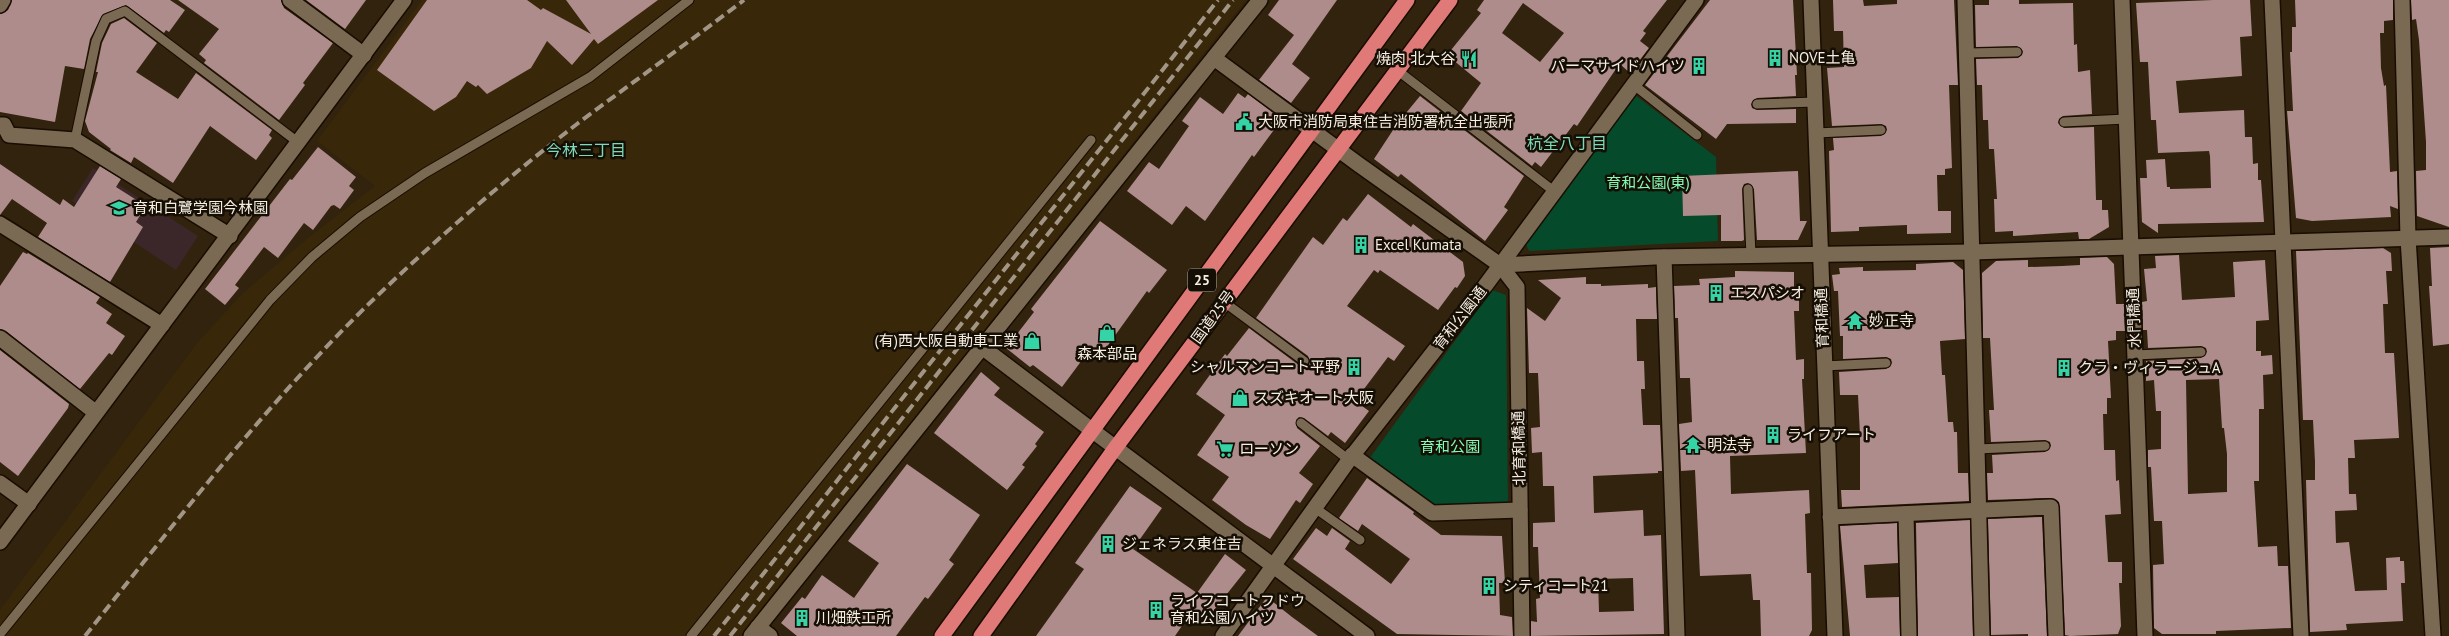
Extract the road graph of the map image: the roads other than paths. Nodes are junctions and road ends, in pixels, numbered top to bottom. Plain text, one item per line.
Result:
1 (3, 0) edge
2 (290, 0) edge
3 (404, 0) edge
4 (689, 0) edge
5 (1260, 0) edge
6 (1407, 0) edge
7 (1450, 0) edge
8 (1696, 0) edge
9 (1811, 0) edge
10 (1965, 0) edge
11 (2122, 0) edge
12 (2272, 0) edge
13 (2402, 0) edge
14 (0, 5) edge
15 (2018, 52) dead end
16 (1967, 53) junction
17 (364, 55) junction
18 (1214, 58) junction
19 (1398, 70) junction
20 (1634, 86) junction
21 (1815, 102) junction
22 (1757, 104) dead end
23 (2126, 119) junction
24 (2064, 122) dead end
25 (0, 125) edge
26 (1311, 130) junction
27 (1881, 130) dead end
28 (1816, 133) junction
29 (1697, 136) dead end
30 (75, 140) junction
31 (1090, 140) dead end
32 (299, 143) junction
33 (1338, 149) junction
34 (1748, 189) dead end
35 (1556, 192) junction
36 (0, 224) edge
37 (230, 236) junction
38 (2449, 237) edge
39 (2408, 238) junction
40 (2282, 242) junction
41 (2131, 247) junction
42 (1972, 252) junction
43 (1819, 254) junction
44 (1751, 256) junction
45 (1664, 257) junction
46 (1500, 265) junction
47 (1224, 302) junction
48 (162, 325) junction
49 (0, 338) edge
50 (982, 347) junction
51 (2201, 352) dead end
52 (2135, 355) junction
53 (1304, 361) dead end
54 (1886, 363) dead end
55 (1824, 366) junction
56 (95, 412) junction
57 (1301, 423) dead end
58 (1093, 431) junction
59 (2045, 446) dead end
60 (1116, 447) junction
61 (1977, 449) junction
62 (1351, 457) junction
63 (0, 483) edge
64 (29, 504) junction
65 (1315, 508) junction
66 (1520, 510) junction
67 (1979, 510) junction
68 (1906, 514) junction
69 (1830, 517) junction
70 (1360, 540) dead end
71 (0, 542) edge
72 (1273, 566) junction
73 (754, 632) edge
74 (0, 634) edge
75 (691, 636) edge
76 (770, 636) edge
77 (942, 636) edge
78 (981, 636) edge
79 (1223, 636) edge
80 (1367, 636) edge
81 (1522, 636) edge
82 (1677, 636) edge
83 (1835, 636) edge
84 (1909, 636) edge
85 (1982, 636) edge
86 (2056, 636) edge
87 (2145, 636) edge
88 (2301, 636) edge
89 (2433, 636) edge

1 - 14 street
2 - 17 street
3 - 17 street
4 - 74 lane
5 - 18 street
6 - 26 highway, 国道25号 / 25
7 - 19 highway, 国道25号 / 25
8 - 20 street, 育和公園通
9 - 21 street, 育和橋通
10 - 16 street
11 - 23 street, 水門橋通
12 - 40 street
13 - 39 street
15 - 16 lane
16 - 42 street
17 - 32 street
18 - 26 street, 北育和橋通
18 - 50 street
19 - 33 highway, 国道25号 / 25
19 - 35 lane
20 - 29 lane
20 - 35 street, 育和公園通
21 - 22 lane
21 - 28 street, 育和橋通
23 - 24 lane
23 - 41 street, 水門橋通
25 - 30 street
26 - 33 street, 北育和橋通
26 - 58 highway, 国道25号 / 25
27 - 28 lane
28 - 43 street, 育和橋通
30 - 32 lane
30 - 37 street
31 - 75 lane
32 - 37 street
33 - 46 street, 北育和橋通
33 - 47 highway, 国道25号 / 25
34 - 44 lane
35 - 46 street, 育和公園通
36 - 48 street
37 - 48 street
38 - 39 street
39 - 40 street
39 - 89 street
40 - 41 street
40 - 88 street
41 - 42 street
41 - 52 street, 水門橋通
42 - 43 street
42 - 61 street
43 - 44 street
43 - 55 street, 育和橋通
44 - 45 street
45 - 46 street
45 - 82 street
46 - 62 street, 育和公園通
46 - 66 street, 北育和橋通
47 - 53 lane
47 - 60 highway, 国道25号 / 25
48 - 56 street
49 - 56 street
50 - 58 street
50 - 73 street
51 - 52 lane
52 - 87 street, 水門橋通
54 - 55 lane
55 - 69 street, 育和橋通
56 - 64 street
57 - 62 lane
58 - 60 street
58 - 77 highway, 国道25号 / 25
59 - 61 lane
60 - 72 street
60 - 78 highway, 国道25号 / 25
61 - 67 street
62 - 65 street, 育和公園通
62 - 66 street
63 - 64 street
64 - 71 street
65 - 70 lane
65 - 72 street, 育和公園通
66 - 81 street, 北育和橋通
67 - 68 street
67 - 85 street
67 - 86 street
68 - 69 street
68 - 84 street
69 - 83 street, 育和橋通
72 - 79 street, 育和公園通
72 - 80 street
73 - 76 street

